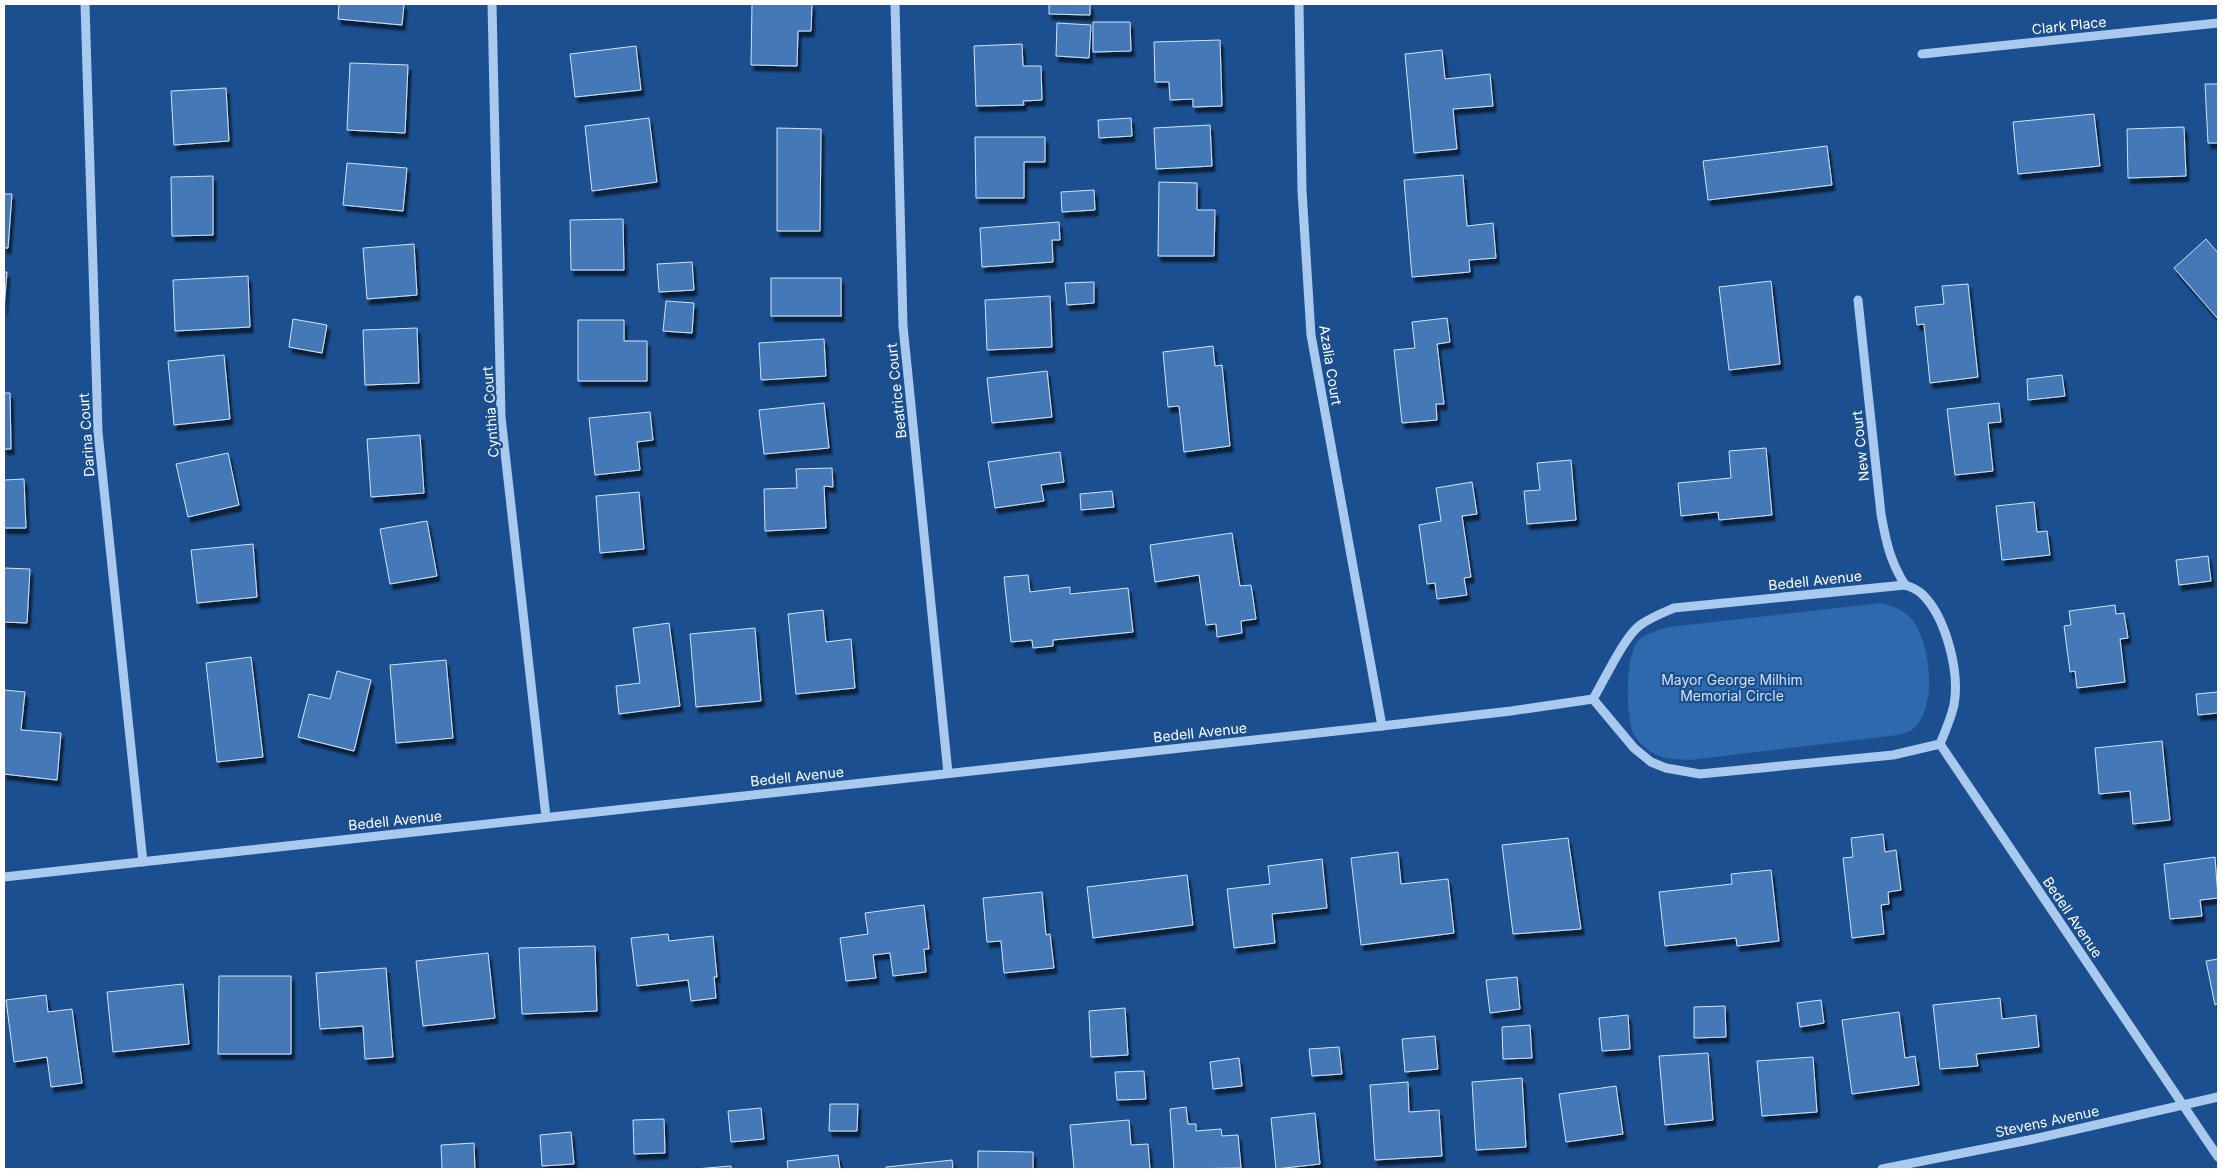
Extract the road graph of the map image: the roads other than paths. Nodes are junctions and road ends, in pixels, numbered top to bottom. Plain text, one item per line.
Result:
1 (85, 4) edge
2 (492, 4) edge
3 (895, 4) edge
4 (1299, 4) edge
5 (2218, 23) edge
6 (1922, 54) dead end
7 (1858, 300) dead end
8 (1905, 585) junction
9 (1593, 699) junction
10 (1382, 726) junction
11 (1940, 744) junction
12 (948, 773) junction
13 (546, 817) junction
14 (143, 862) junction
15 (4, 876) edge
16 (2218, 1097) edge
17 (2182, 1104) junction
18 (2218, 1157) edge
19 (1882, 1169) edge

1 - 14 street, Darina Court
2 - 13 street, Cynthia Court
3 - 12 street, Beatrice Court
4 - 10 street, Azalia Court
5 - 6 street, Clark Place
7 - 8 street, New Court
8 - 9 street, Bedell Avenue
8 - 11 street
9 - 10 street, Bedell Avenue
9 - 11 street
10 - 12 street, Bedell Avenue
11 - 17 street, Bedell Avenue
12 - 13 street, Bedell Avenue
13 - 14 street, Bedell Avenue
14 - 15 street, Bedell Avenue
16 - 17 street, Stevens Avenue
17 - 18 street, Bedell Avenue
17 - 19 street, Stevens Avenue

